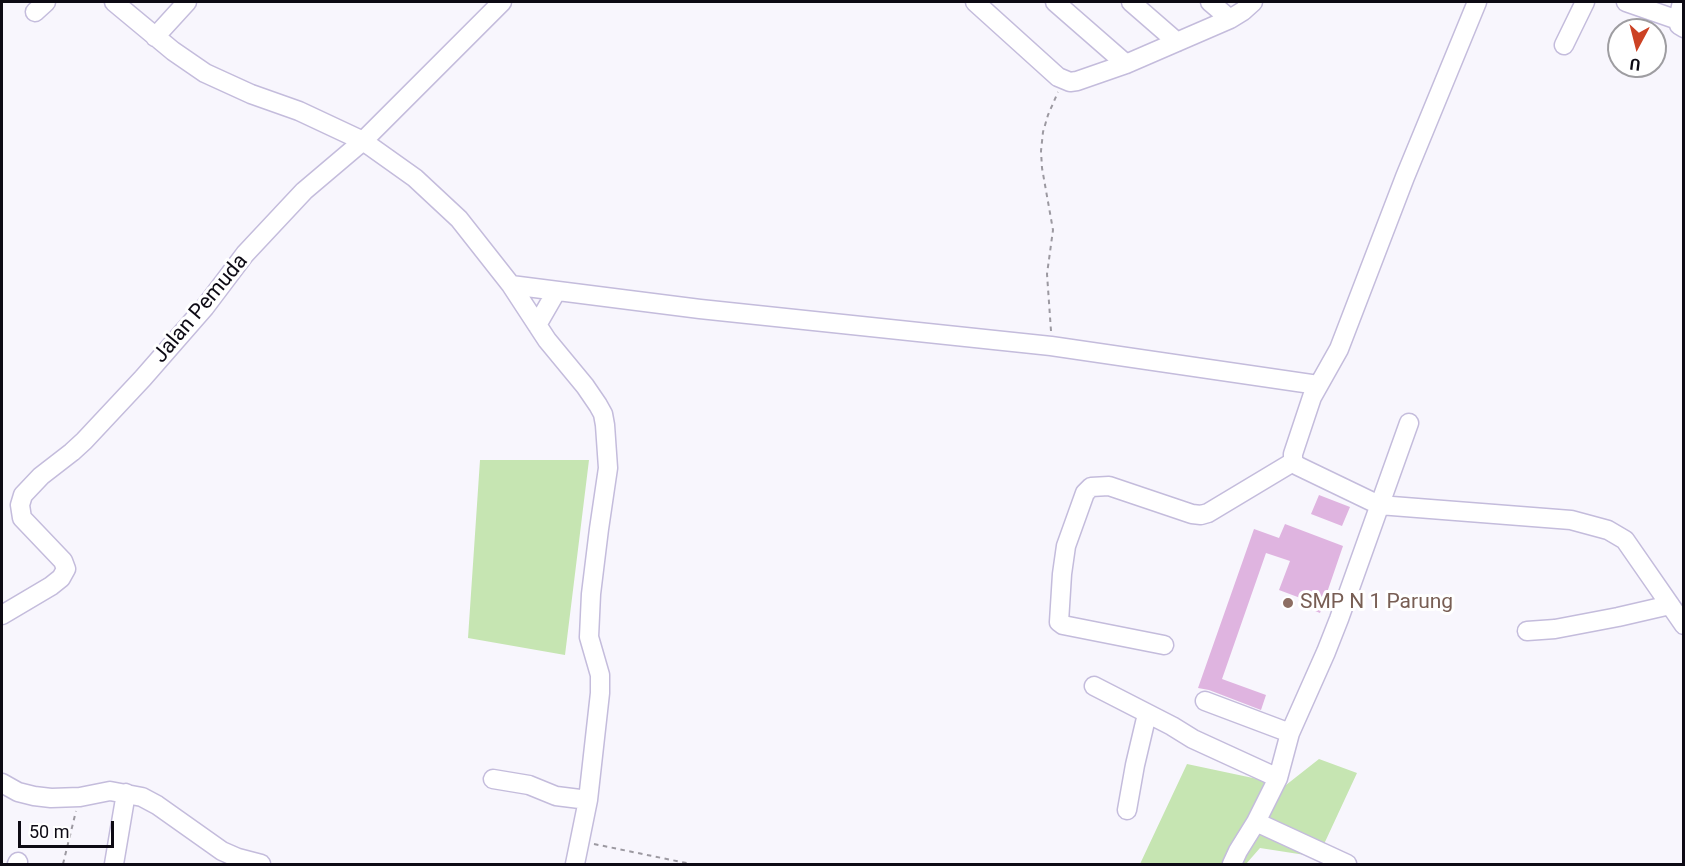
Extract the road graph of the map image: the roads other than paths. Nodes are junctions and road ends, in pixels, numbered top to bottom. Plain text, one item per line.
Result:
1 (114, 2) edge
2 (187, 2) edge
3 (502, 2) edge
4 (975, 2) edge
5 (1055, 2) edge
6 (1131, 2) edge
7 (1210, 2) edge
8 (1253, 2) edge
9 (1477, 2) edge
10 (1585, 2) edge
11 (1626, 2) edge
12 (1682, 2) edge
13 (1230, 19) junction
14 (1681, 24) edge
15 (155, 37) junction
16 (1177, 42) junction
17 (1564, 45) dead end
18 (1126, 64) junction
19 (363, 141) junction
20 (511, 285) junction
21 (556, 292) junction
22 (537, 325) junction
23 (1318, 385) junction
24 (1409, 423) dead end
25 (1293, 462) junction
26 (1379, 505) junction
27 (1670, 605) junction
28 (2, 615) edge
29 (1683, 625) edge
30 (1527, 631) dead end
31 (1164, 645) dead end
32 (1094, 686) dead end
33 (1205, 701) dead end
34 (1147, 714) junction
35 (1290, 733) junction
36 (493, 778) dead end
37 (1278, 778) junction
38 (2, 783) edge
39 (126, 793) junction
40 (588, 800) junction
41 (1127, 810) dead end
42 (1256, 822) junction
43 (114, 864) edge
44 (260, 864) edge
45 (575, 864) edge
46 (1232, 864) edge
47 (1347, 864) edge

1 - 15 street
2 - 15 street
3 - 19 street, Jalan Pemuda
4 - 18 street
5 - 18 street
6 - 16 street
7 - 13 street
8 - 13 street
9 - 23 street
10 - 17 street
11 - 14 street
12 - 14 street
13 - 16 street
15 - 19 street
16 - 18 street
19 - 20 street
19 - 28 street, Jalan Pemuda
20 - 21 street
20 - 22 street
21 - 22 street
21 - 23 street
22 - 40 street
23 - 25 street
24 - 26 street
25 - 26 street
25 - 31 street
26 - 27 street
26 - 35 street
27 - 29 street
27 - 30 street
32 - 34 street
33 - 35 street
34 - 37 street
34 - 41 street
35 - 37 street
36 - 40 street
37 - 42 street
38 - 39 street
39 - 43 street
39 - 44 street
40 - 45 street
42 - 46 street
42 - 47 street

